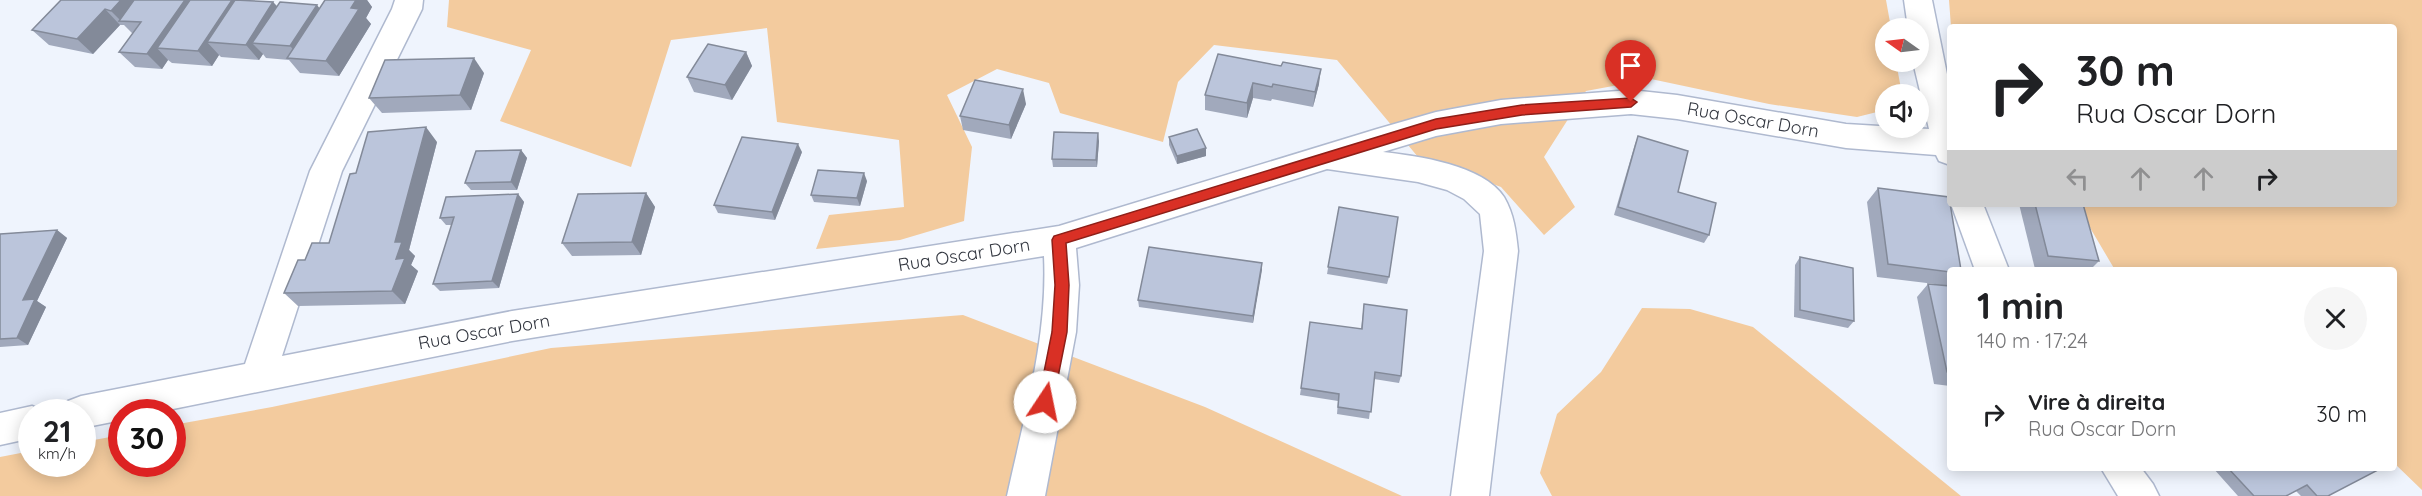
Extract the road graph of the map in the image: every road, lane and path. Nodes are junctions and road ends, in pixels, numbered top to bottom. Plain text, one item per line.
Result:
1 (409, 0) edge
2 (1918, 0) edge
3 (1947, 143) edge
4 (1947, 147) edge
5 (1325, 158) junction
6 (1968, 207) edge
7 (1059, 240) junction
8 (1991, 267) edge
9 (258, 377) junction
10 (96, 409) edge
11 (18, 425) edge
12 (0, 429) edge
13 (2121, 471) edge
14 (1026, 496) edge
15 (1470, 496) edge
16 (2140, 496) edge

1 - 9 street
2 - 3 street
4 - 5 street, Rua Oscar Dorn
5 - 7 street, Rua Oscar Dorn
5 - 15 street
6 - 8 street
7 - 9 street, Rua Oscar Dorn
7 - 14 street
9 - 10 street, Rua Oscar Dorn
11 - 12 street
13 - 16 street

